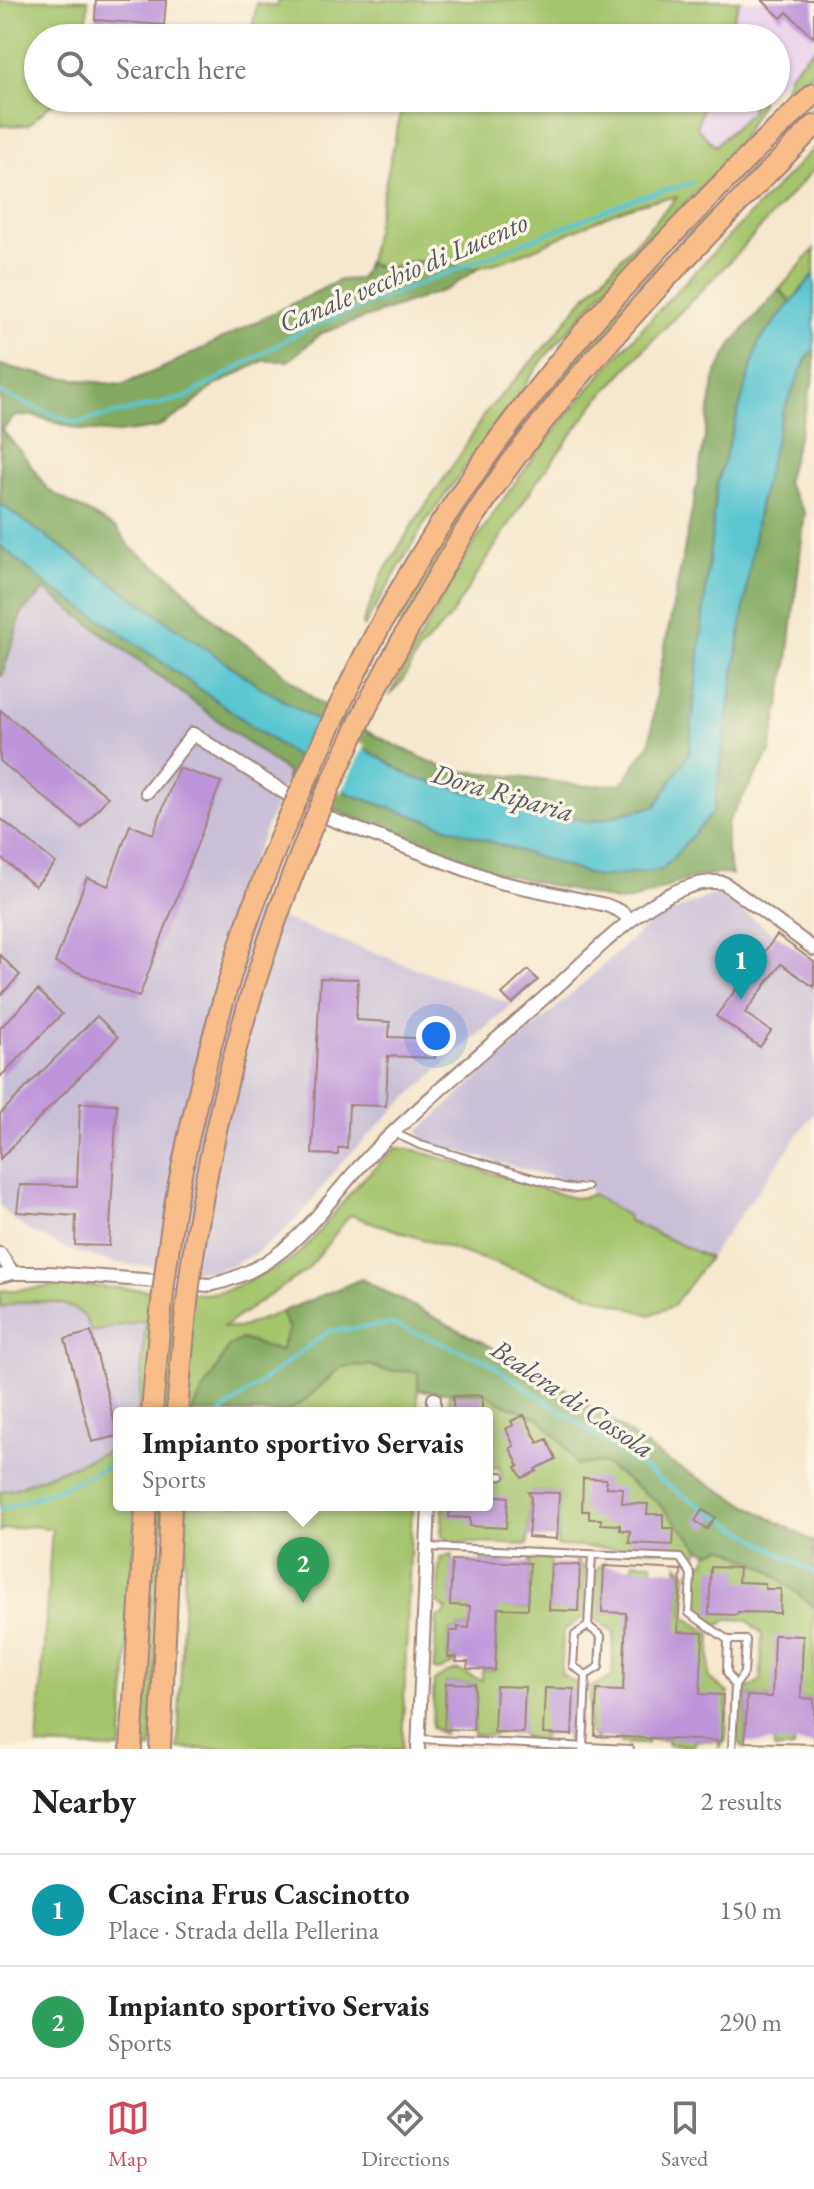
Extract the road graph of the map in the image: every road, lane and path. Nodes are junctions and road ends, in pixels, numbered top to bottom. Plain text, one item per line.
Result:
1 (814, 94) edge
2 (814, 126) edge
3 (147, 792) dead end
4 (631, 920) junction
5 (814, 949) edge
6 (394, 1133) junction
7 (587, 1187) dead end
8 (0, 1254) edge
9 (7, 1275) edge
10 (434, 1399) dead end
11 (152, 1407) edge
12 (177, 1407) edge
13 (434, 1407) edge
14 (501, 1476) dead end
15 (493, 1477) edge
16 (146, 1511) edge
17 (171, 1511) edge
18 (429, 1511) edge
19 (427, 1547) junction
20 (592, 1555) junction
21 (588, 1626) junction
22 (728, 1640) junction
23 (586, 1675) junction
24 (735, 1686) junction
25 (419, 1744) edge
26 (583, 1748) edge
27 (131, 1749) edge
28 (160, 1749) edge
29 (630, 1749) edge
30 (732, 1749) edge

1 - 11 main road, bridge
2 - 12 main road, bridge
3 - 4 street
4 - 5 street
4 - 6 street
6 - 7 lane
6 - 9 street
8 - 9 street
10 - 13 street
14 - 15 lane
16 - 27 main road
17 - 28 main road
18 - 19 street
19 - 20 lane
19 - 25 street
20 - 21 lane
20 - 22 lane
21 - 23 lane
21 - 23 lane
22 - 24 lane
22 - 24 lane
23 - 26 lane
24 - 30 lane
25 - 26 lane
26 - 29 lane

